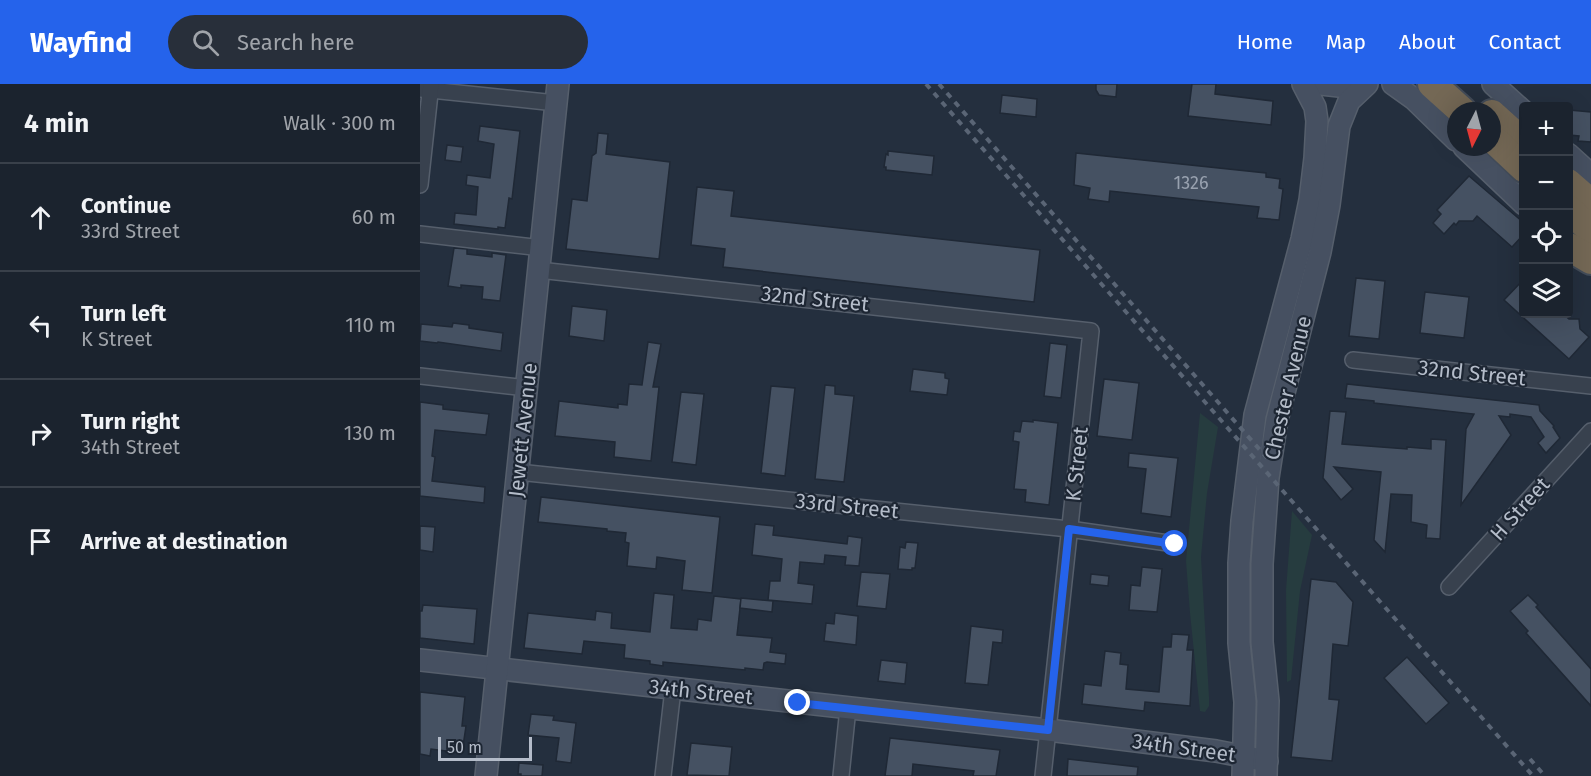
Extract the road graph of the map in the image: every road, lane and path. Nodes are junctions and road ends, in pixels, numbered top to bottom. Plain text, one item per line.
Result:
1 (1303, 84) edge
2 (1321, 84) edge
3 (1367, 84) edge
4 (1393, 84) edge
5 (1432, 84) edge
6 (427, 88) edge
7 (557, 94) edge
8 (1478, 101) edge
9 (1519, 111) edge
10 (1447, 131) edge
11 (1519, 138) edge
12 (1501, 146) edge
13 (1473, 156) edge
14 (1571, 156) edge
15 (1519, 163) edge
16 (1591, 175) edge
17 (420, 186) edge
18 (1573, 187) edge
19 (1519, 199) edge
20 (1591, 203) edge
21 (1569, 210) edge
22 (420, 234) edge
23 (1580, 246) edge
24 (542, 248) junction
25 (1591, 269) edge
26 (539, 270) junction
27 (1091, 331) joint
28 (1353, 360) dead end
29 (420, 376) edge
30 (1591, 386) edge
31 (527, 388) junction
32 (1591, 431) edge
33 (518, 472) junction
34 (1069, 529) junction
35 (1175, 544) dead end
36 (1449, 587) dead end
37 (420, 660) edge
38 (497, 669) junction
39 (673, 689) junction
40 (848, 708) junction
41 (1048, 730) junction
42 (1244, 766) edge
43 (1267, 768) edge
44 (486, 776) edge
45 (663, 776) edge
46 (841, 776) edge
47 (1043, 776) edge

1 - 42 main road, Chester Avenue
2 - 3 main road
3 - 43 main road, Chester Avenue
4 - 10 main road
5 - 8 highway
6 - 7 street
6 - 17 street
7 - 24 main road, Jewett Avenue
8 - 9 main road
8 - 11 highway
12 - 15 highway
13 - 19 main road
14 - 16 main road
18 - 20 highway
21 - 23 highway
22 - 24 street
23 - 25 main road
24 - 26 main road, Jewett Avenue
26 - 27 street, 32nd Street
26 - 31 main road, Jewett Avenue
27 - 34 street, K Street
28 - 30 street, 32nd Street
29 - 31 street
31 - 33 main road, Jewett Avenue
32 - 36 street, H Street
33 - 34 street, 33rd Street
33 - 38 main road, Jewett Avenue
34 - 35 street, 33rd Street
34 - 41 street, K Street
37 - 38 main road, 34th Street
38 - 39 main road, 34th Street
38 - 44 main road, Jewett Avenue
39 - 40 main road, 34th Street
39 - 45 street
40 - 41 main road, 34th Street
40 - 46 street
41 - 42 main road, 34th Street
41 - 47 street, K Street
42 - 43 main road, 34th Street

